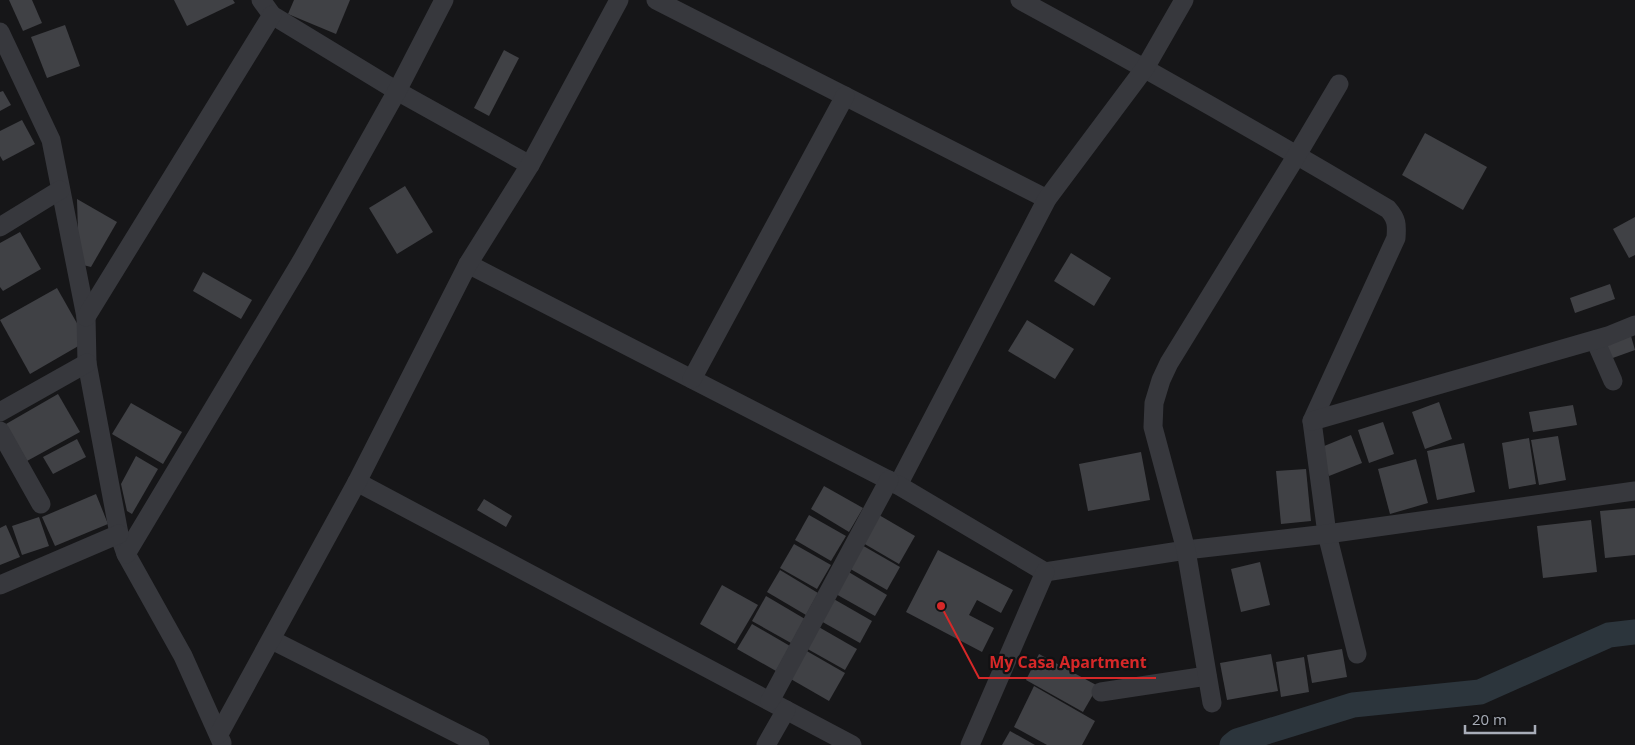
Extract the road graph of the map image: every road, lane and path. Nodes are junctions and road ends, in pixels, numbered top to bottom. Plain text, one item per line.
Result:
1 (261, 0) edge
2 (444, 0) edge
3 (619, 0) edge
4 (656, 0) edge
5 (1020, 0) edge
6 (1184, 0) edge
7 (272, 15) junction
8 (0, 32) edge
9 (1145, 68) junction
10 (1339, 84) dead end
11 (396, 91) junction
12 (845, 96) junction
13 (1297, 155) junction
14 (530, 165) junction
15 (60, 190) junction
16 (1047, 199) junction
17 (0, 227) edge
18 (468, 264) junction
19 (86, 317) junction
20 (1635, 324) edge
21 (1595, 340) junction
22 (88, 363) junction
23 (692, 379) junction
24 (1613, 381) dead end
25 (0, 412) edge
26 (1312, 422) junction
27 (0, 431) edge
28 (357, 482) junction
29 (894, 483) junction
30 (1635, 491) edge
31 (41, 504) dead end
32 (119, 534) junction
33 (1327, 534) junction
34 (1186, 550) junction
35 (126, 554) junction
36 (1045, 572) junction
37 (0, 585) edge
38 (272, 640) junction
39 (1357, 654) dead end
40 (1207, 676) junction
41 (1101, 692) dead end
42 (1212, 703) dead end
43 (778, 706) junction
44 (221, 740) edge
45 (480, 745) edge
46 (766, 745) edge
47 (852, 745) edge
48 (970, 745) edge

1 - 7 street
2 - 11 street
3 - 14 street
4 - 12 street
5 - 9 street
6 - 9 street
7 - 11 street
7 - 19 street
8 - 15 street
9 - 13 street
9 - 16 street
10 - 13 street
11 - 14 street
11 - 35 street
12 - 16 street
12 - 23 street
13 - 26 street
13 - 34 street
14 - 18 street
15 - 17 street
15 - 19 street
16 - 29 street
18 - 23 street
18 - 28 street
19 - 22 street
20 - 21 street
21 - 24 street
21 - 26 street
22 - 25 street
22 - 32 street
23 - 29 street
26 - 33 street
27 - 31 street
28 - 38 street
28 - 43 street
29 - 36 street
29 - 43 street
30 - 33 street
32 - 35 street
32 - 37 street
33 - 34 street
33 - 39 street
34 - 36 street
34 - 40 street
35 - 44 street
36 - 48 street
38 - 44 street
38 - 45 street
40 - 41 street
40 - 42 street
43 - 46 street
43 - 47 street

